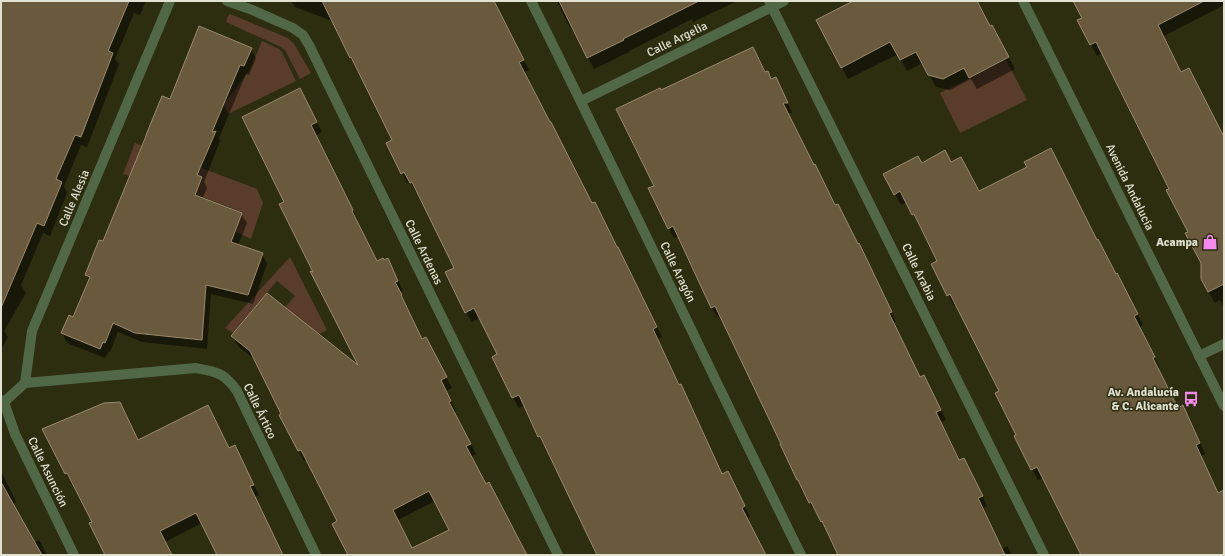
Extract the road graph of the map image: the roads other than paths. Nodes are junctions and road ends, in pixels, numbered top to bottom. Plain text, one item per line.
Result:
1 (170, 1) edge
2 (227, 1) edge
3 (531, 1) edge
4 (784, 1) edge
5 (1023, 1) edge
6 (771, 4) edge
7 (581, 101) junction
8 (1224, 344) edge
9 (1200, 356) junction
10 (25, 384) junction
11 (3, 401) edge
12 (1224, 406) edge
13 (74, 555) edge
14 (316, 555) edge
15 (558, 555) edge
16 (801, 555) edge
17 (1044, 555) edge

1 - 10 street, Calle Alesia
2 - 15 street, Calle Ardenas
3 - 7 street, Calle Aragón
4 - 6 street, Calle Argelia
5 - 9 street, Avenida Andalucía
6 - 7 street, Calle Argelia
6 - 17 street, Calle Arabia
7 - 16 street, Calle Aragón
8 - 9 street
9 - 12 street, Avenida Andalucía
10 - 11 street
10 - 14 street, Calle Ártico
11 - 13 street, Calle Asunción

